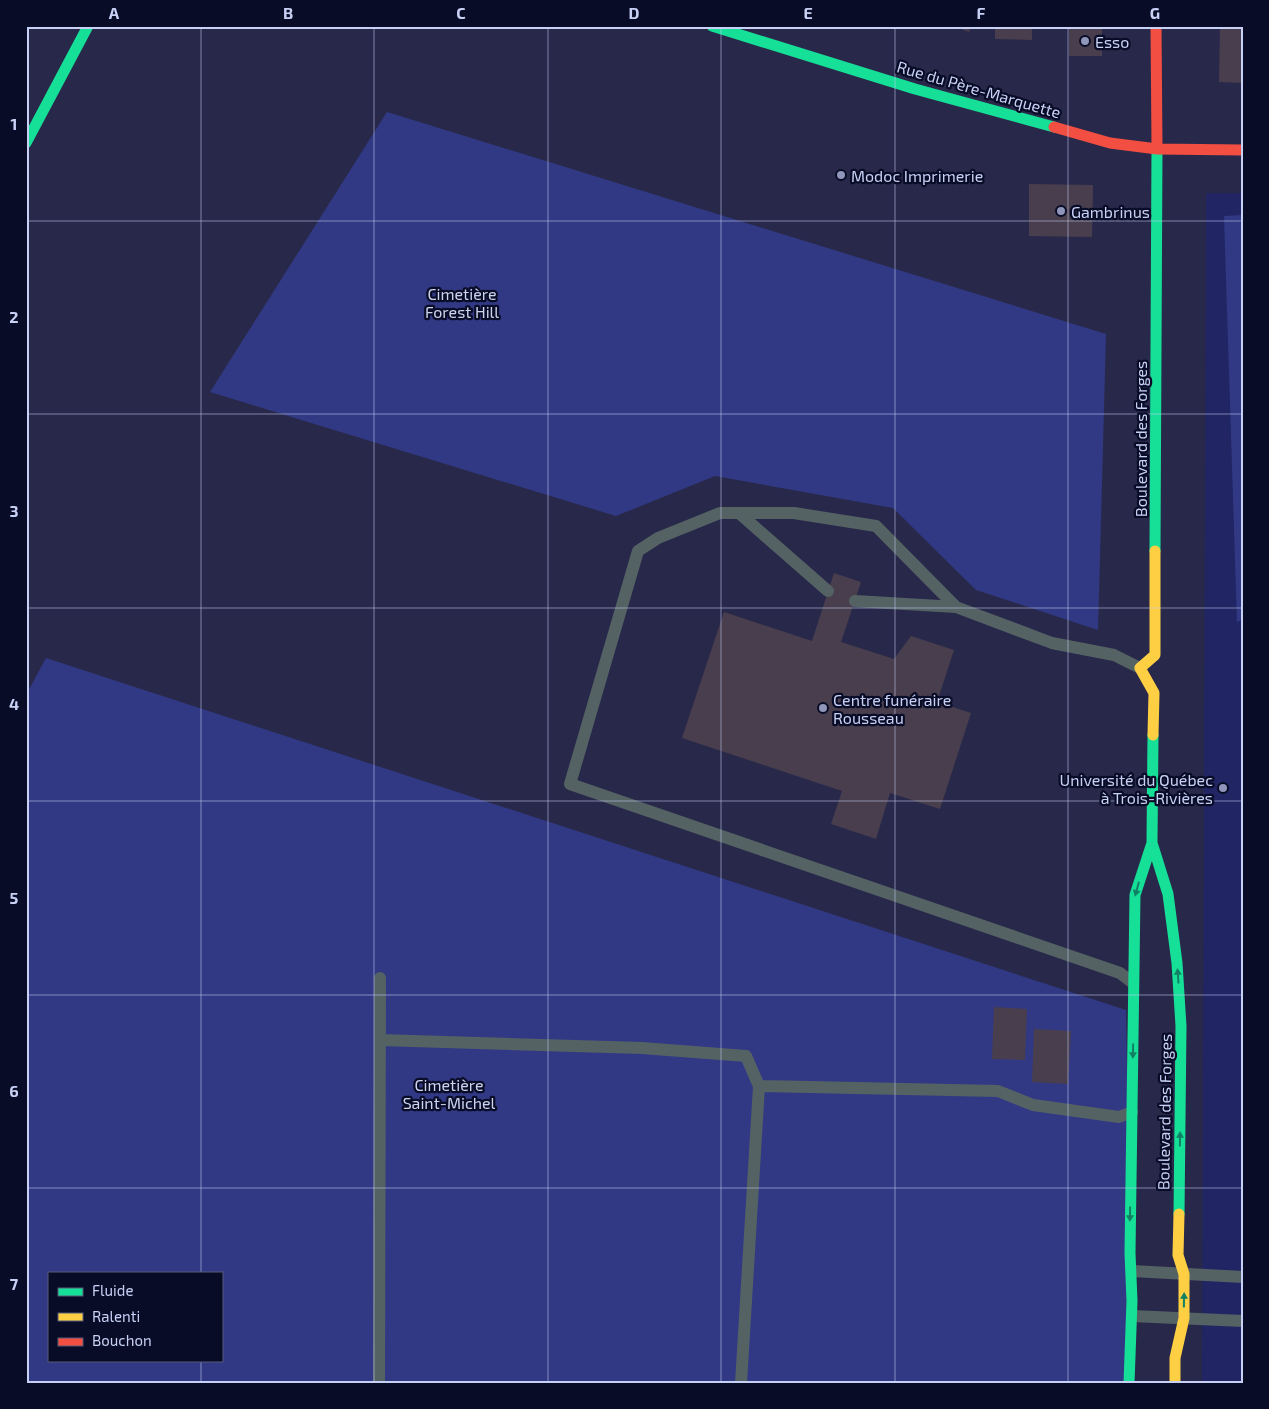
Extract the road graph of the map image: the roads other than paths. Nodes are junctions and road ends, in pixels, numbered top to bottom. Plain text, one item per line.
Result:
1 (88, 26) edge
2 (712, 26) edge
3 (1156, 26) edge
4 (26, 143) edge
5 (1157, 149) junction
6 (1243, 150) edge
7 (739, 513) junction
8 (828, 591) dead end
9 (855, 601) dead end
10 (956, 607) junction
11 (1140, 668) junction
12 (1152, 843) junction
13 (380, 978) dead end
14 (1134, 984) junction
15 (380, 1040) junction
16 (759, 1086) junction
17 (1132, 1112) junction
18 (1132, 1271) junction
19 (1184, 1274) junction
20 (1243, 1277) edge
21 (1132, 1316) junction
22 (1184, 1318) junction
23 (1243, 1321) edge
24 (379, 1383) edge
25 (741, 1383) edge
26 (1129, 1383) edge
27 (1175, 1383) edge

1 - 4 main road
2 - 5 main road, Rue du Père-Marquette
3 - 5 main road, Boulevard des Forges
5 - 6 main road, Rue du Père-Marquette
5 - 11 main road, Boulevard des Forges
7 - 8 lane
7 - 10 lane
7 - 14 lane
9 - 10 lane
10 - 11 lane
11 - 12 main road, Boulevard des Forges
12 -> 14 main road, Boulevard des Forges
19 -> 12 main road, Boulevard des Forges
13 - 15 lane
14 -> 17 main road, Boulevard des Forges
15 - 16 lane
15 - 24 lane
16 - 17 lane
16 - 25 lane
17 -> 18 main road, Boulevard des Forges
18 - 19 lane
18 - 21 main road, Boulevard des Forges
19 - 20 lane
22 -> 19 main road, Boulevard des Forges
21 - 22 lane
21 - 26 main road, Boulevard des Forges
22 - 23 lane
22 - 27 main road, Boulevard des Forges

